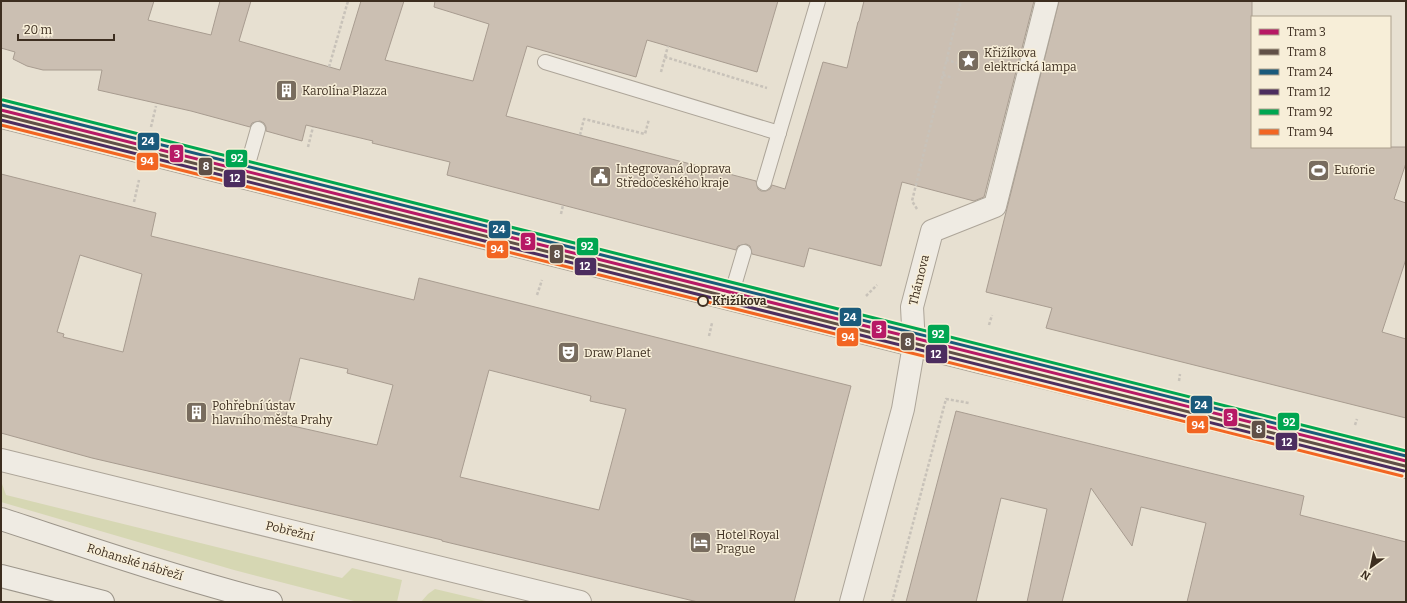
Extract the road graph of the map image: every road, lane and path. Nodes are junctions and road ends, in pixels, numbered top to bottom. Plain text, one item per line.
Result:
1 (348, 1) edge
2 (818, 1) edge
3 (961, 1) edge
4 (1046, 1) edge
5 (668, 46) dead end
6 (665, 57) junction
7 (946, 60) junction
8 (544, 62) dead end
9 (957, 63) dead end
10 (329, 67) dead end
11 (943, 75) junction
12 (953, 78) dead end
13 (790, 95) junction
14 (655, 96) junction
15 (1, 117) edge
16 (313, 127) dead end
17 (258, 129) dead end
18 (779, 133) junction
19 (580, 135) dead end
20 (308, 147) dead end
21 (244, 178) junction
22 (764, 183) dead end
23 (563, 205) dead end
24 (561, 214) dead end
25 (932, 231) junction
26 (744, 252) dead end
27 (543, 276) dead end
28 (877, 285) dead end
29 (537, 295) dead end
30 (866, 296) dead end
31 (730, 299) junction
32 (992, 315) dead end
33 (713, 318) dead end
34 (990, 325) dead end
35 (709, 336) dead end
36 (914, 345) junction
37 (969, 402) dead end
38 (1, 460) edge
39 (1406, 467) edge
40 (1, 519) edge
41 (1, 576) edge
42 (102, 602) edge
43 (271, 602) edge
44 (580, 602) edge
45 (851, 602) edge
46 (892, 602) edge

1 - 10 path
2 - 13 lane
3 - 7 path
4 - 25 street
5 - 6 path
6 - 13 path
6 - 14 path
7 - 9 path
7 - 11 path
8 - 14 lane
11 - 12 path
11 - 25 path
13 - 18 lane
14 - 18 lane
14 - 19 path
15 - 21 street
16 - 20 path
17 - 21 lane
18 - 22 lane
21 - 31 street
23 - 24 path
25 - 36 street, Thámova
26 - 31 lane
27 - 29 path
28 - 30 path
31 - 36 street
32 - 34 path
33 - 35 path
36 - 39 street
36 - 45 street, Thámova
37 - 46 path
38 - 44 street, Pobřežní
40 - 43 street, Rohanské nábřeží
41 - 42 street

